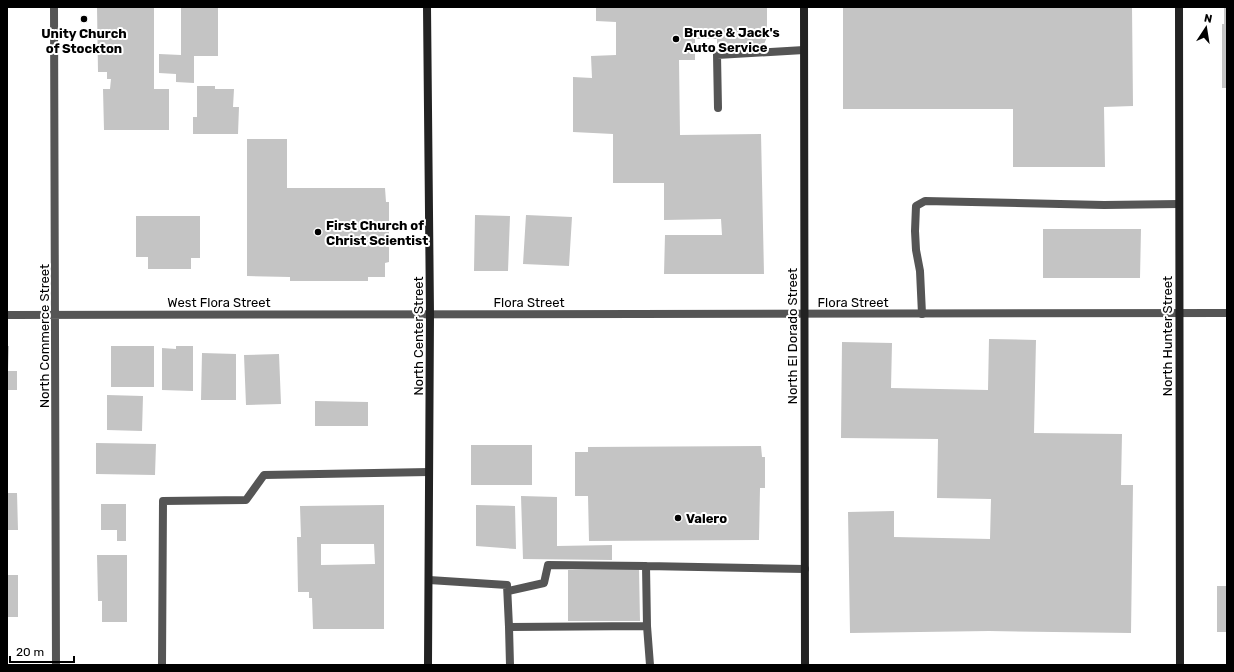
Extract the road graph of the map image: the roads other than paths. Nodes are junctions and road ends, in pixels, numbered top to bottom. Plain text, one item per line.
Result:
1 (54, 7) edge
2 (427, 7) edge
3 (804, 7) edge
4 (1179, 7) edge
5 (804, 50) junction
6 (718, 108) dead end
7 (1179, 204) junction
8 (1179, 313) junction
9 (1227, 313) edge
10 (430, 314) junction
11 (804, 314) junction
12 (922, 314) junction
13 (7, 315) edge
14 (56, 315) junction
15 (429, 472) junction
16 (646, 566) junction
17 (805, 569) junction
18 (429, 580) junction
19 (507, 588) junction
20 (647, 626) junction
21 (509, 627) junction
22 (56, 665) edge
23 (162, 665) edge
24 (428, 665) edge
25 (510, 665) edge
26 (650, 665) edge
27 (805, 665) edge
28 (1180, 665) edge

1 - 14 street, North Commerce Street
2 - 10 main road, North Center Street
3 - 5 main road, North El Dorado Street
4 - 7 main road, North Hunter Street
5 - 6 street
5 - 11 main road, North El Dorado Street
7 - 8 main road, North Hunter Street
7 - 12 street
8 - 9 street, Flora Street
8 - 12 street, Flora Street
8 - 28 main road, North Hunter Street
10 - 11 street, Flora Street
10 - 14 street, West Flora Street
10 - 15 main road, North Center Street
11 - 12 street, Flora Street
11 - 17 main road, North El Dorado Street
13 - 14 street, West Flora Street
14 - 22 street, North Commerce Street
15 - 18 main road, North Center Street
15 - 23 street
16 - 17 street
16 - 19 street
16 - 20 street
17 - 27 main road, North El Dorado Street
18 - 19 street
18 - 24 main road, North Center Street
19 - 21 street
20 - 21 street
20 - 26 street
21 - 25 street

